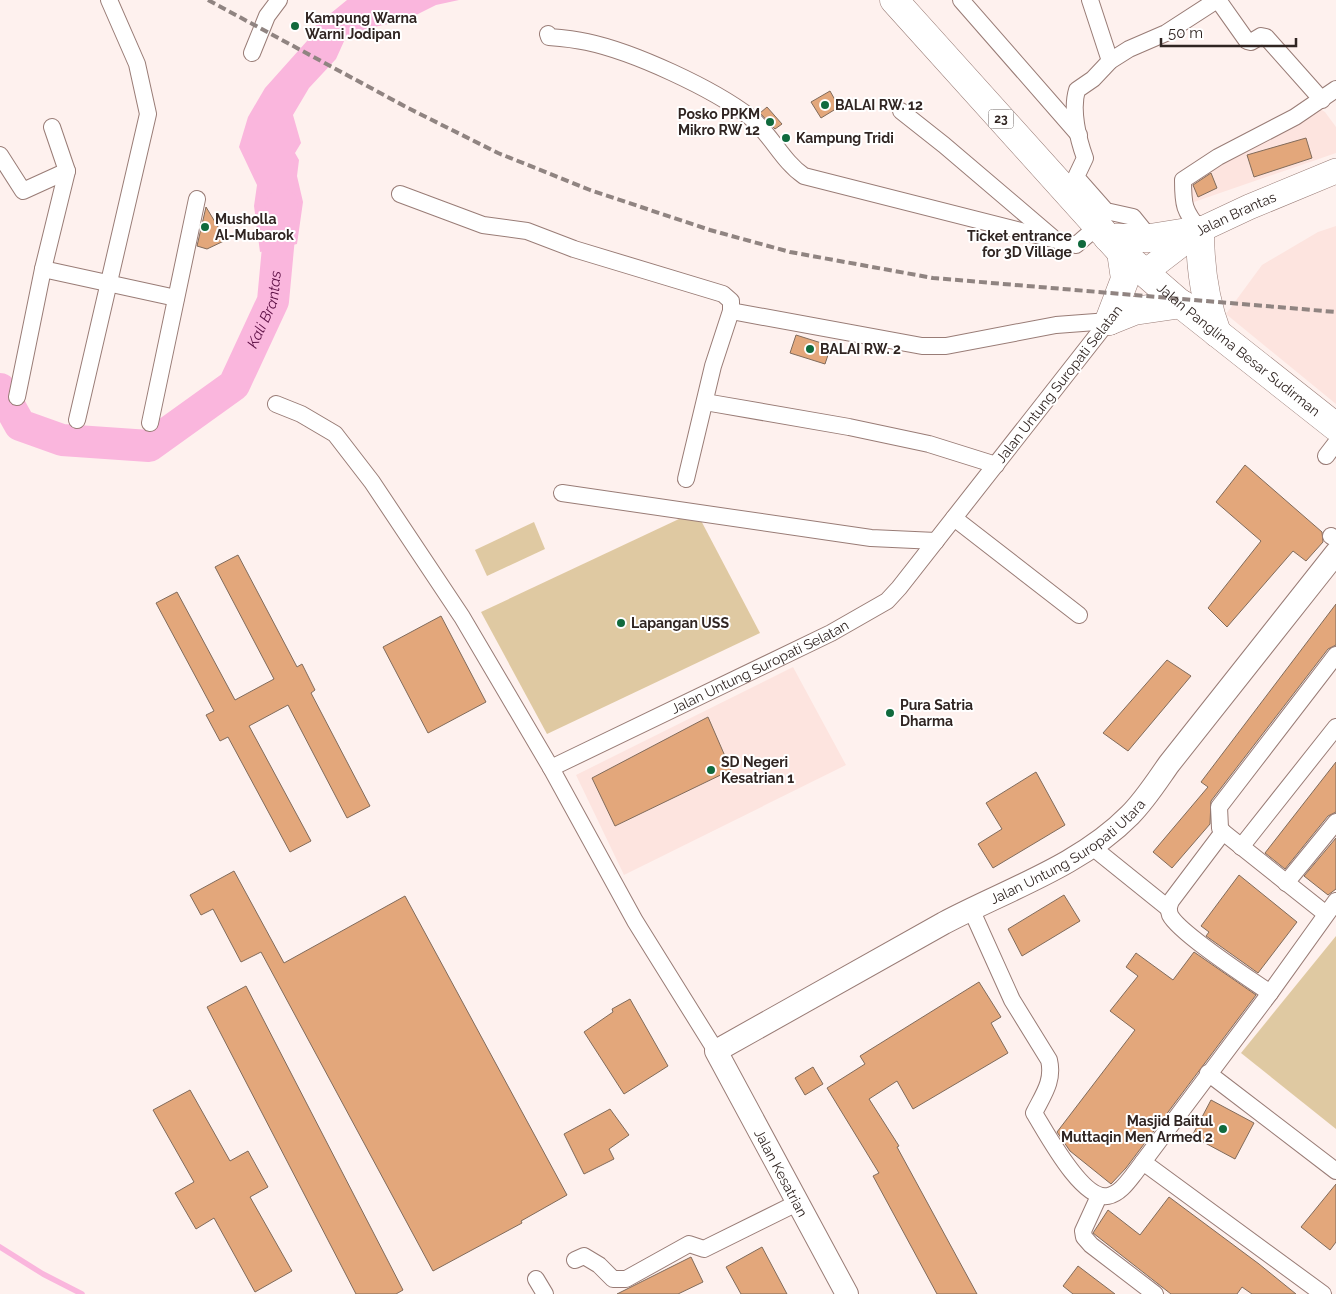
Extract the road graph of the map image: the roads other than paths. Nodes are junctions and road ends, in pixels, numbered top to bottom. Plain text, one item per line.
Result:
1 (109, 0) edge
2 (279, 0) edge
3 (894, 0) edge
4 (961, 0) edge
5 (1090, 0) edge
6 (1218, 0) edge
7 (548, 34) dead end
8 (252, 53) dead end
9 (1110, 61) junction
10 (1332, 94) edge
11 (901, 111) dead end
12 (52, 127) dead end
13 (1079, 135) junction
14 (3, 163) edge
15 (67, 171) junction
16 (1336, 171) edge
17 (400, 194) dead end
18 (196, 199) dead end
19 (1200, 230) junction
20 (1109, 238) junction
21 (1150, 238) junction
22 (1056, 240) junction
23 (43, 269) junction
24 (1144, 272) junction
25 (110, 283) junction
26 (176, 298) junction
27 (1182, 304) junction
28 (731, 311) junction
29 (1109, 321) junction
30 (1217, 333) junction
31 (16, 397) dead end
32 (705, 402) junction
33 (276, 404) dead end
34 (77, 420) dead end
35 (150, 423) dead end
36 (1336, 427) edge
37 (1336, 443) edge
38 (1326, 456) dead end
39 (996, 465) junction
40 (686, 479) dead end
41 (562, 493) dead end
42 (954, 518) junction
43 (936, 541) junction
44 (1334, 543) edge
45 (1079, 615) dead end
46 (1336, 655) edge
47 (1336, 727) edge
48 (551, 768) junction
49 (1336, 822) edge
50 (1222, 832) junction
51 (1091, 846) junction
52 (1242, 847) junction
53 (1286, 883) junction
54 (1336, 901) edge
55 (1168, 908) junction
56 (971, 909) junction
57 (1326, 914) junction
58 (1270, 993) junction
59 (716, 1051) junction
60 (1208, 1073) junction
61 (1143, 1162) junction
62 (1336, 1171) edge
63 (1099, 1196) junction
64 (797, 1203) junction
65 (575, 1260) dead end
66 (536, 1279) dead end
67 (545, 1294) edge
68 (847, 1294) edge
69 (1155, 1294) edge
70 (1323, 1294) edge

1 - 25 street
2 - 8 street
3 - 20 highway, 23
4 - 13 street
5 - 9 street
6 - 9 street
6 - 10 street
7 - 22 street
9 - 13 street
10 - 19 street
11 - 22 street
12 - 15 street
13 - 21 street
14 - 15 street
15 - 23 street
16 - 19 main road, Jalan Brantas
17 - 28 street
18 - 26 street
19 - 21 highway
19 - 24 main road, Jalan Brantas
19 - 30 highway
20 - 21 highway
20 - 22 street
20 - 24 highway, 23
20 - 29 highway
23 - 25 street
23 - 31 street
24 - 27 highway, Jalan Panglima Besar Sudirman / 23
24 - 29 street, Jalan Untung Suropati Selatan
25 - 26 street
25 - 34 street
26 - 35 street
27 - 29 highway
27 - 30 highway, Jalan Panglima Besar Sudirman / 23
28 - 29 street
28 - 32 street
29 - 39 street, Jalan Untung Suropati Selatan
30 - 36 highway, Jalan Panglima Besar Sudirman / 23
32 - 39 street
32 - 40 street
33 - 48 street
37 - 38 street
39 - 42 street, Jalan Untung Suropati Selatan
41 - 43 street
42 - 43 street, Jalan Untung Suropati Selatan
42 - 45 street
43 - 48 street, Jalan Untung Suropati Selatan
44 - 51 street, Jalan Untung Suropati Utara
46 - 50 street
47 - 52 street
48 - 59 street
49 - 53 street
50 - 52 street
50 - 55 street
51 - 55 street
51 - 56 street, Jalan Untung Suropati Utara
52 - 53 street
53 - 57 street
54 - 57 street
55 - 58 street
56 - 59 street, Jalan Untung Suropati Utara
56 - 63 street
57 - 58 street
58 - 60 street
59 - 64 street, Jalan Kesatrian
60 - 61 street
60 - 62 street
61 - 63 street
61 - 70 street
63 - 69 street
64 - 65 street
64 - 68 street, Jalan Kesatrian
66 - 67 street

